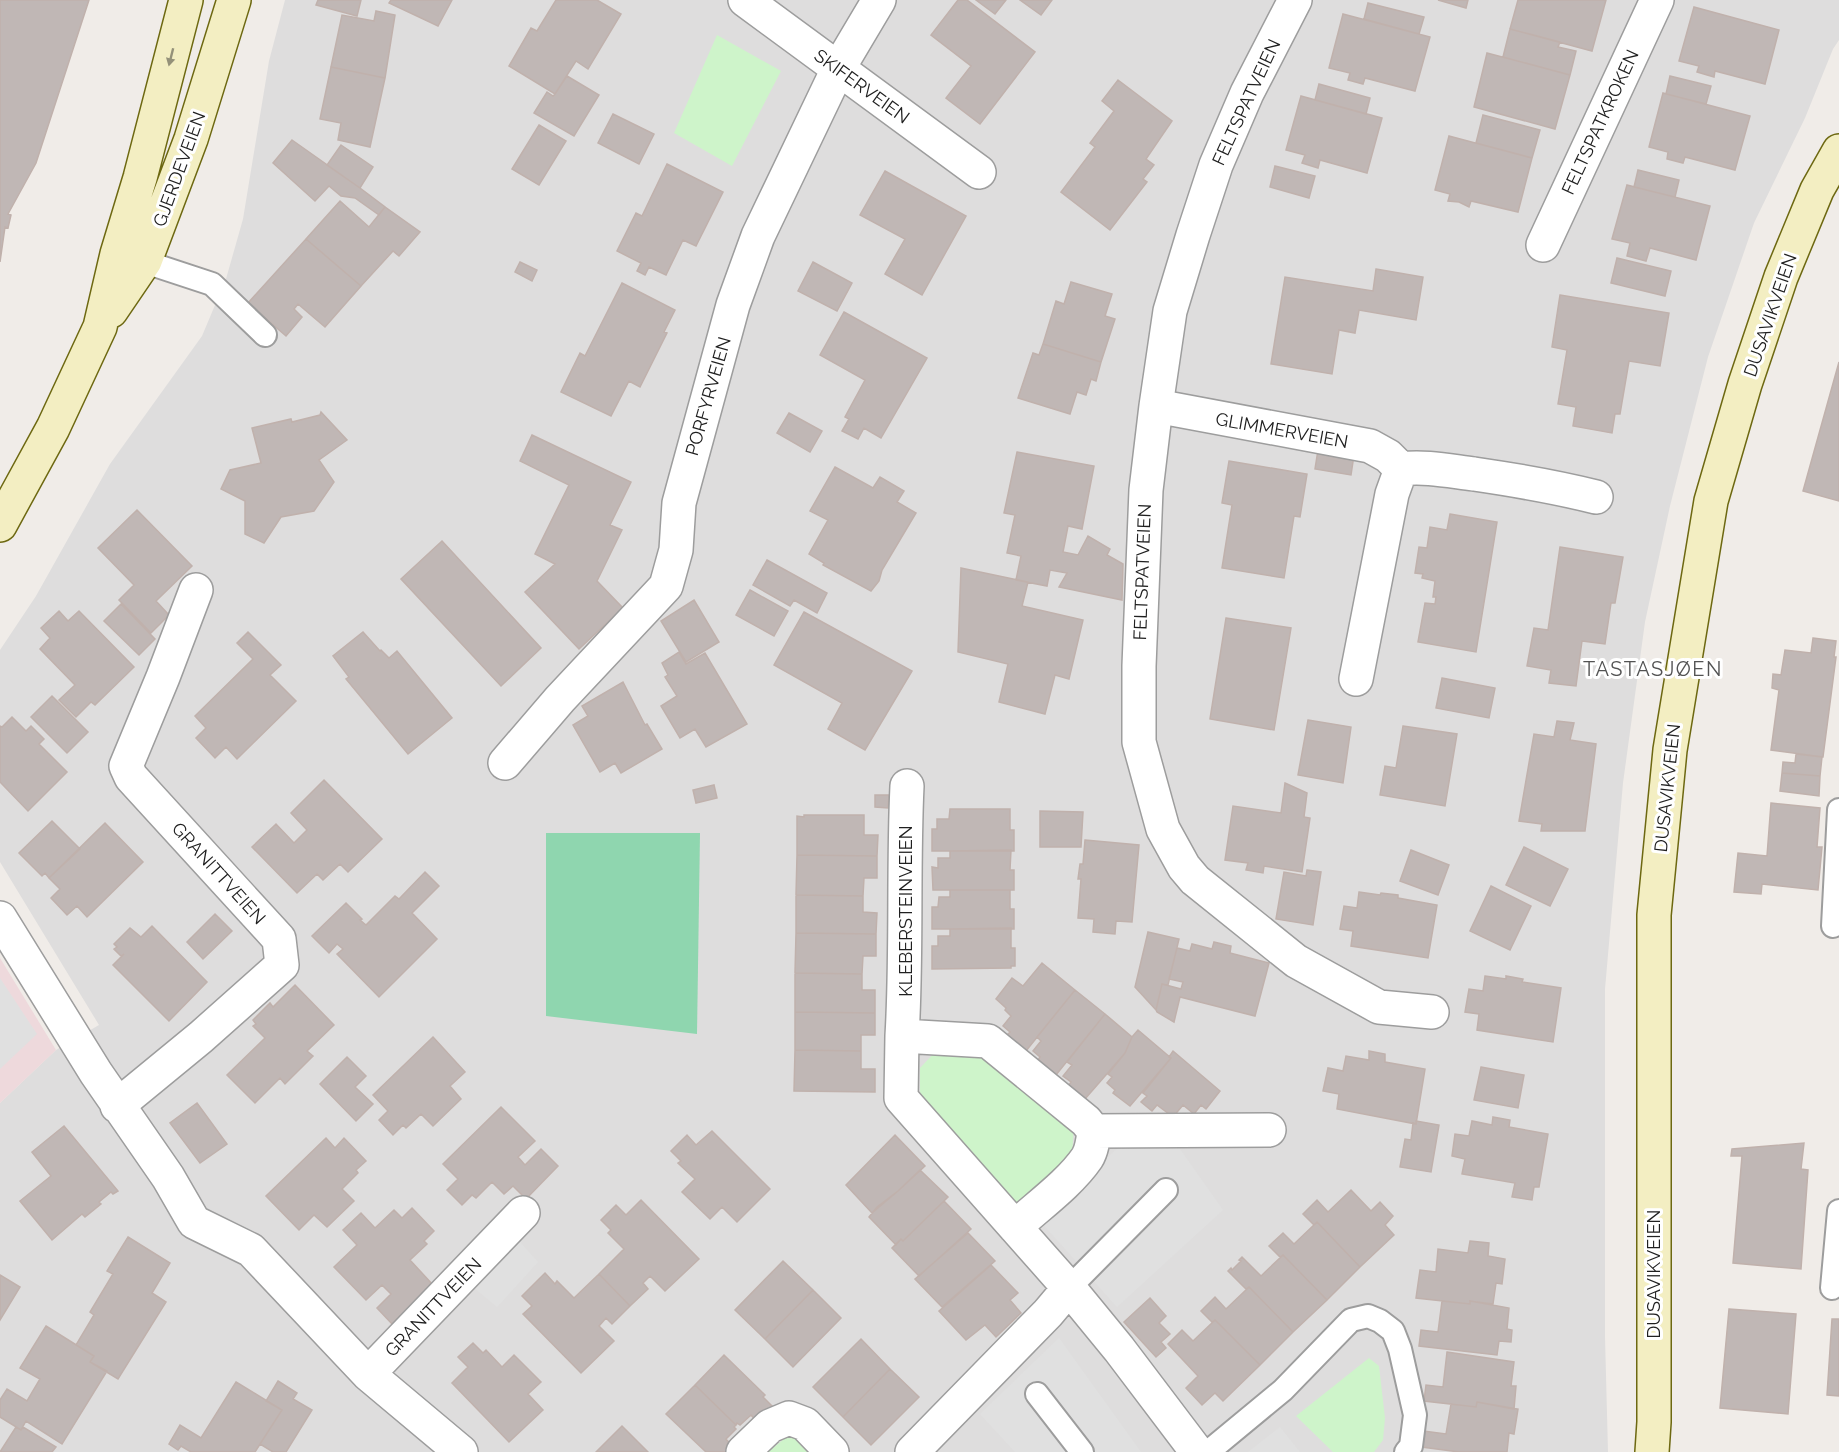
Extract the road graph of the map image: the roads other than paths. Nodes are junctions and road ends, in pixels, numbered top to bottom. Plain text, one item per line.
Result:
1 (186, 0) edge
2 (234, 0) edge
3 (745, 0) edge
4 (879, 0) edge
5 (1295, 0) edge
6 (1657, 0) edge
7 (838, 69) junction
8 (1839, 151) edge
9 (979, 172) dead end
10 (1543, 245) dead end
11 (130, 258) junction
12 (265, 335) dead end
13 (1156, 406) junction
14 (1401, 470) junction
15 (1596, 497) dead end
16 (0, 525) edge
17 (196, 590) dead end
18 (1356, 679) dead end
19 (505, 763) dead end
20 (907, 786) dead end
21 (1839, 810) edge
22 (0, 918) edge
23 (1833, 926) dead end
24 (1432, 1012) dead end
25 (902, 1036) junction
26 (117, 1106) junction
27 (1269, 1130) dead end
28 (1094, 1131) junction
29 (1166, 1190) dead end
30 (1839, 1211) edge
31 (523, 1213) dead end
32 (1015, 1227) junction
33 (1069, 1288) junction
34 (1832, 1288) dead end
35 (368, 1374) junction
36 (1037, 1394) dead end
37 (1212, 1450) edge
38 (461, 1452) edge
39 (743, 1452) edge
40 (832, 1452) edge
41 (912, 1452) edge
42 (1082, 1452) edge
43 (1406, 1452) edge
44 (1652, 1452) edge

1 -> 11 main road, GJERDEVEIEN
2 - 11 main road, GJERDEVEIEN
3 - 7 street, SKIFERVEIEN
4 - 7 street, PORFYRVEIEN
5 - 13 street, FELTSPATVEIEN
6 - 10 street, FELTSPATKROKEN
7 - 9 street, SKIFERVEIEN
7 - 19 street, PORFYRVEIEN
8 - 44 main road, DUSAVIKVEIEN
11 - 12 lane
11 - 16 main road, GJERDEVEIEN
13 - 14 street, GLIMMERVEIEN
13 - 24 street, FELTSPATVEIEN
14 - 15 street
14 - 18 street
17 - 26 street, GRANITTVEIEN
20 - 25 street, KLEBERSTEINVEIEN
21 - 23 lane
22 - 26 street
25 - 28 street
25 - 32 street, KLEBERSTEINVEIEN
26 - 35 street
27 - 28 street
28 - 32 street
29 - 33 lane
30 - 34 lane
31 - 35 street, GRANITTVEIEN
32 - 33 street, KLEBERSTEINVEIEN
33 - 37 street, KLEBERSTEINVEIEN
33 - 41 street
35 - 38 street
36 - 42 lane
37 - 43 lane
39 - 40 street

